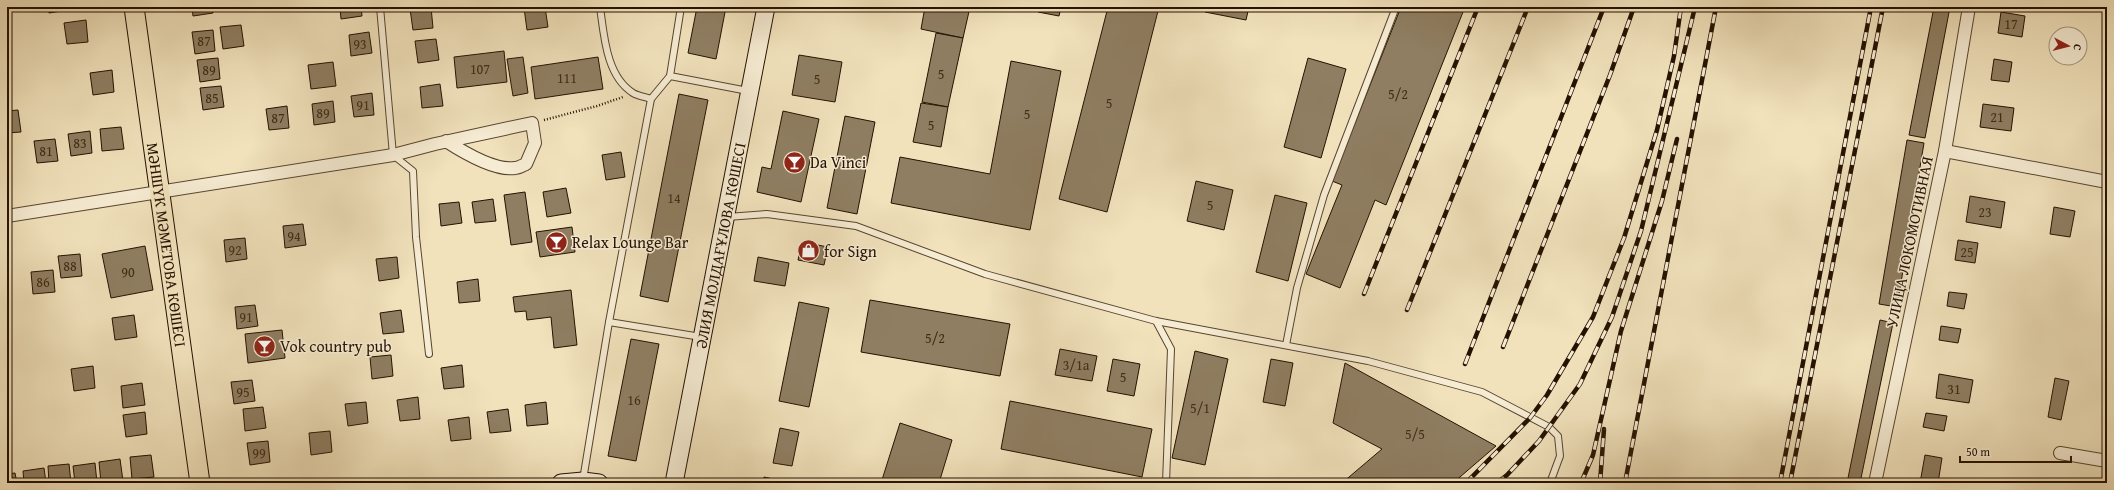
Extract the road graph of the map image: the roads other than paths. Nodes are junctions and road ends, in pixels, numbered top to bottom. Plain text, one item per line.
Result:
1 (134, 7) edge
2 (380, 7) edge
3 (600, 7) edge
4 (681, 7) edge
5 (766, 7) edge
6 (1396, 7) edge
7 (1969, 7) edge
8 (670, 76) junction
9 (750, 92) junction
10 (651, 99) junction
11 (446, 141) junction
12 (1945, 151) junction
13 (393, 155) junction
14 (2107, 182) edge
15 (159, 192) junction
16 (7, 216) edge
17 (725, 217) junction
18 (1156, 321) junction
19 (608, 322) junction
20 (702, 337) junction
21 (1286, 345) junction
22 (429, 354) dead end
23 (2060, 453) dead end
24 (2107, 461) edge
25 (588, 482) edge
26 (200, 483) edge
27 (561, 483) edge
28 (674, 483) edge
29 (1166, 483) edge
30 (1550, 483) edge
31 (1875, 483) edge

1 - 15 main road, МӘНШҮК МӘМЕТОВА КӨШЕСІ
2 - 13 lane
3 - 10 lane
4 - 8 lane
5 - 9 main road, ӘЛИЯ МОЛДАҒҰЛОВА КӨШЕСІ
6 - 21 lane
7 - 12 street, УЛИЦА ЛОКОМОТИВНАЯ
8 - 9 lane
8 - 10 lane
9 - 17 main road, ӘЛИЯ МОЛДАҒҰЛОВА КӨШЕСІ
10 - 19 lane
11 - 11 street
11 - 13 street
12 - 14 street
12 - 31 street, УЛИЦА ЛОКОМОТИВНАЯ
13 - 15 street
13 - 22 lane
15 - 16 street
15 - 26 main road, МӘНШҮК МӘМЕТОВА КӨШЕСІ
17 - 18 lane
17 - 20 main road, ӘЛИЯ МОЛДАҒҰЛОВА КӨШЕСІ
18 - 21 lane
18 - 29 lane
19 - 20 lane
19 - 25 lane
20 - 28 main road, ӘЛИЯ МОЛДАҒҰЛОВА КӨШЕСІ
21 - 30 lane
23 - 24 street
25 - 27 main road

